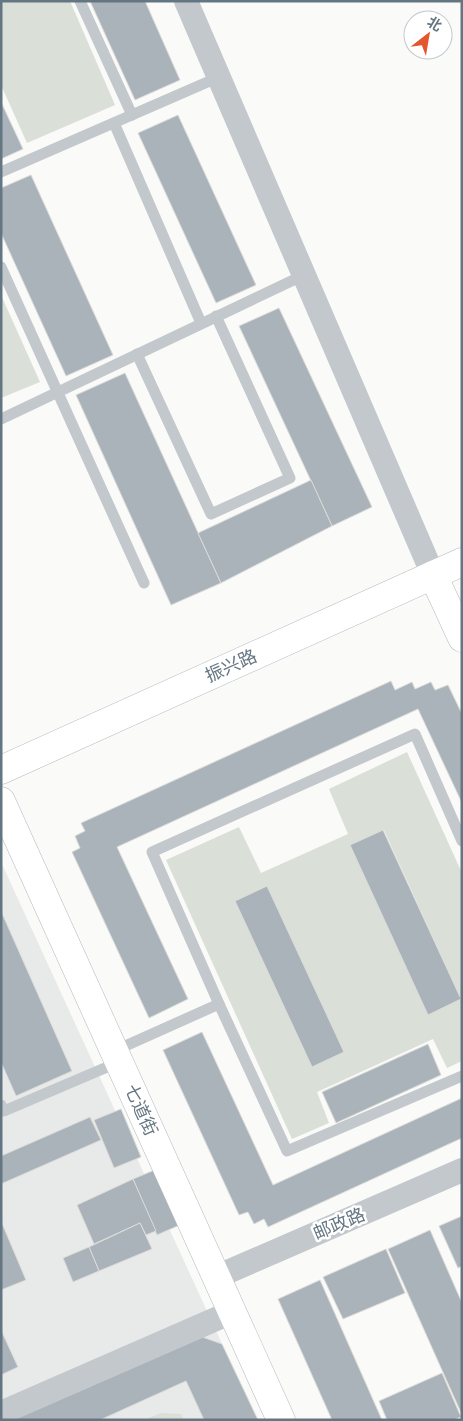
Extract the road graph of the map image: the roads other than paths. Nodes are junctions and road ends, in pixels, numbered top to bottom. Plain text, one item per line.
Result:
1 (80, 1) edge
2 (186, 1) edge
3 (219, 77) junction
4 (132, 115) junction
5 (114, 123) junction
6 (1, 172) edge
7 (1, 267) edge
8 (304, 275) junction
9 (216, 316) junction
10 (201, 323) junction
11 (137, 354) junction
12 (57, 392) junction
13 (1, 419) edge
14 (462, 562) edge
15 (433, 575) junction
16 (144, 584) dead end
17 (462, 638) edge
18 (1, 770) edge
19 (1, 801) edge
20 (462, 841) edge
21 (219, 1004) junction
22 (117, 1057) junction
23 (462, 1076) edge
24 (1, 1105) edge
25 (462, 1170) edge
26 (216, 1277) junction
27 (232, 1312) junction
28 (1, 1413) edge
29 (281, 1420) edge

1 - 4 lane
2 - 3 street
3 - 4 lane
3 - 8 street
4 - 5 lane
5 - 6 lane
5 - 10 lane
7 - 12 lane
8 - 9 lane
8 - 15 street
9 - 10 lane
9 - 11 lane
10 - 11 lane
11 - 12 lane
12 - 13 lane
12 - 16 lane
14 - 15 street, 振兴路
15 - 17 street
15 - 18 street, 振兴路
19 - 22 street, 七道街
20 - 21 lane
21 - 22 lane
21 - 23 lane
22 - 24 lane
22 - 26 street, 七道街
25 - 26 street, 邮政路
26 - 27 street, 七道街
27 - 28 street
27 - 29 street, 七道街

